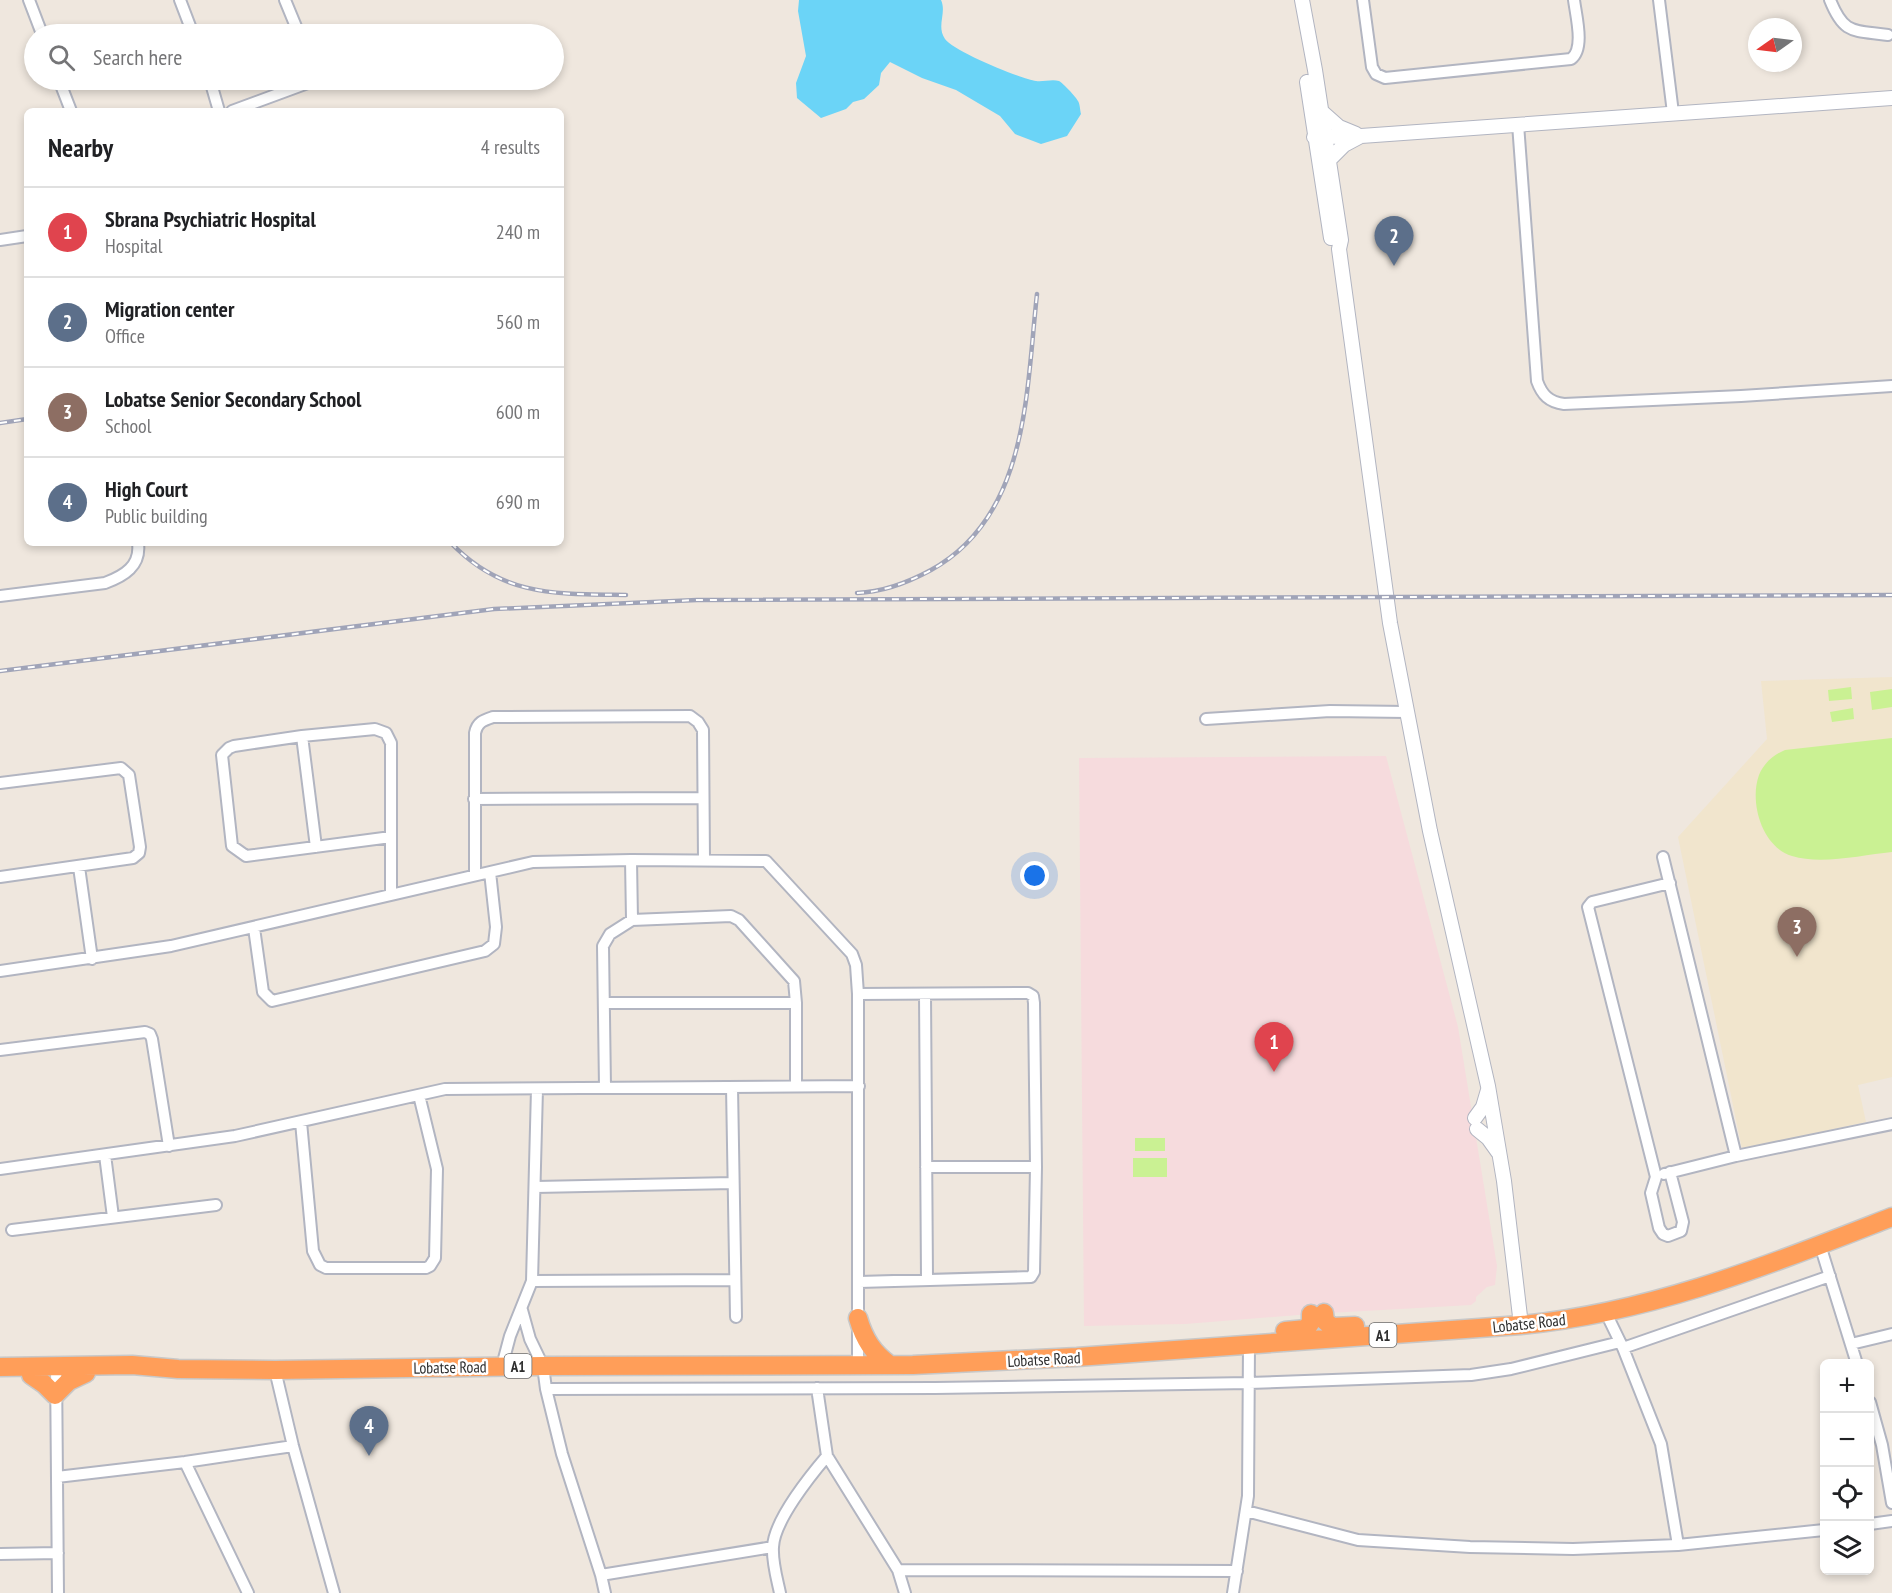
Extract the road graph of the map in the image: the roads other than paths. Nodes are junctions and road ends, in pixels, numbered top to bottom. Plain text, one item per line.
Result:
1 (29, 0) edge
2 (180, 0) edge
3 (285, 0) edge
4 (1300, 0) edge
5 (1363, 0) edge
6 (1574, 0) edge
7 (1659, 0) edge
8 (1830, 0) edge
9 (38, 24) edge
10 (189, 24) edge
11 (295, 24) edge
12 (1888, 35) dead end
13 (63, 90) edge
14 (213, 90) edge
15 (289, 90) edge
16 (1892, 98) edge
17 (69, 108) edge
18 (218, 108) edge
19 (240, 108) edge
20 (1321, 111) junction
21 (1673, 113) junction
22 (1518, 124) junction
23 (1361, 136) junction
24 (1320, 137) junction
25 (1329, 160) junction
26 (24, 236) edge
27 (0, 240) edge
28 (1339, 249) junction
29 (1892, 386) edge
30 (138, 546) edge
31 (0, 597) edge
32 (1407, 712) junction
33 (1206, 719) dead end
34 (302, 736) junction
35 (0, 783) edge
36 (703, 798) junction
37 (474, 799) junction
38 (391, 837) junction
39 (316, 847) junction
40 (1663, 857) dead end
41 (631, 860) junction
42 (704, 860) junction
43 (79, 867) junction
44 (490, 872) junction
45 (475, 875) junction
46 (0, 877) edge
47 (1670, 883) junction
48 (391, 896) junction
49 (632, 921) junction
50 (254, 928) junction
51 (92, 959) junction
52 (0, 971) edge
53 (858, 994) junction
54 (925, 994) junction
55 (604, 1003) junction
56 (796, 1003) junction
57 (0, 1050) edge
58 (796, 1085) junction
59 (859, 1086) junction
60 (1488, 1086) junction
61 (605, 1087) junction
62 (732, 1087) junction
63 (537, 1089) junction
64 (418, 1095) junction
65 (301, 1122) junction
66 (1892, 1124) edge
67 (169, 1146) junction
68 (105, 1155) junction
69 (1500, 1156) junction
70 (1736, 1156) junction
71 (926, 1167) junction
72 (1036, 1167) junction
73 (0, 1169) edge
74 (1670, 1172) junction
75 (1656, 1177) junction
76 (733, 1183) junction
77 (536, 1187) junction
78 (216, 1205) dead end
79 (113, 1217) junction
80 (1892, 1217) edge
81 (12, 1230) dead end
82 (1820, 1245) junction
83 (1830, 1276) junction
84 (927, 1279) junction
85 (735, 1280) junction
86 (532, 1281) junction
87 (859, 1282) junction
88 (522, 1310) junction
89 (1606, 1313) junction
90 (736, 1317) dead end
91 (858, 1318) junction
92 (1521, 1325) junction
93 (1472, 1329) junction
94 (1892, 1334) edge
95 (1851, 1344) junction
96 (1249, 1345) junction
97 (1621, 1345) junction
98 (1168, 1351) junction
99 (1856, 1359) edge
100 (858, 1365) junction
101 (890, 1365) junction
102 (502, 1366) junction
103 (543, 1366) junction
104 (0, 1367) edge
105 (178, 1369) junction
106 (56, 1370) junction
107 (275, 1370) junction
108 (86, 1373) junction
109 (0, 1375) edge
110 (31, 1375) junction
111 (1249, 1383) junction
112 (817, 1388) junction
113 (546, 1389) junction
114 (55, 1395) junction
115 (1872, 1413) edge
116 (293, 1446) junction
117 (827, 1456) junction
118 (185, 1462) junction
119 (57, 1478) junction
120 (1892, 1503) edge
121 (1246, 1511) junction
122 (1892, 1521) edge
123 (1874, 1523) edge
124 (1820, 1530) edge
125 (1678, 1545) junction
126 (773, 1547) junction
127 (58, 1553) junction
128 (0, 1554) edge
129 (898, 1570) junction
130 (1237, 1571) junction
131 (601, 1575) junction
132 (58, 1593) edge
133 (248, 1593) edge
134 (334, 1593) edge
135 (605, 1593) edge
136 (780, 1593) edge
137 (905, 1593) edge
138 (1233, 1593) edge

1 - 9 street
2 - 10 street
3 - 11 street
4 - 20 street
4 - 24 street
5 - 6 street
7 - 21 street
8 - 12 street
13 - 17 street
14 - 18 street
15 - 19 street
16 - 21 street
20 - 23 street
20 - 24 street
21 - 22 street
22 - 23 street
22 - 29 street
23 - 24 street
23 - 25 street
24 - 25 street
24 - 28 street
25 - 28 street
26 - 27 street
28 - 32 street
30 - 31 street
32 - 33 street
32 - 60 street
34 - 38 street
34 - 39 street
34 - 39 street
35 - 43 street
36 - 37 street
36 - 37 street
36 - 42 street
37 - 45 street
38 - 39 street
38 - 48 street
40 - 47 street
41 - 42 street
41 - 44 street
41 - 49 street
42 - 53 street
43 - 46 street
43 - 51 street
44 - 45 street
44 - 50 street
45 - 48 street
47 - 70 street
47 - 75 street
48 - 50 street
49 - 55 street
49 - 56 street
50 - 51 street
51 - 52 street
53 - 54 street
53 - 59 street
54 - 71 street
54 - 72 street
55 - 56 street
55 - 61 street
56 - 58 street
57 - 67 street
58 - 59 street
58 - 62 street
59 - 87 street
60 - 69 street
60 - 69 street
61 - 62 street
61 - 63 street
62 - 76 street
63 - 64 street
63 - 77 street
64 - 65 street
64 - 65 street
65 - 67 street
66 - 70 street
67 - 68 street
68 - 73 street
68 - 79 street
69 - 92 street
70 - 74 street
71 - 72 street
71 - 84 street
72 - 84 street
74 - 75 street
74 - 75 street
76 - 77 street
76 - 85 street
77 - 86 street
78 - 79 street
79 - 81 street
80 - 82 highway, Lobatse Road / A1
82 - 83 street
82 - 89 highway, Lobatse Road / A1
83 - 95 street
83 - 97 street
84 - 87 street
85 - 86 street
85 - 90 street
86 - 88 street
87 - 91 street
88 - 102 street
88 - 103 street
89 - 92 highway, Lobatse Road / A1
89 - 97 street
91 - 100 street
91 - 101 highway
92 - 93 highway, Lobatse Road / A1
93 - 96 highway, Lobatse Road / A1
93 - 98 highway
94 - 95 street
95 - 99 street
96 - 98 highway, Lobatse Road / A1
96 - 111 street
97 - 111 street
97 - 125 street
98 - 101 highway, Lobatse Road / A1
100 - 101 highway, Lobatse Road / A1
100 - 103 highway, Lobatse Road / A1
102 - 103 highway, Lobatse Road / A1
102 - 107 highway, Lobatse Road / A1
103 - 113 street
104 - 106 highway, Lobatse Road / A1
105 - 106 highway, Lobatse Road / A1
105 - 107 highway, Lobatse Road / A1
105 - 108 highway, Lobatse Road / A1
106 - 108 highway, Lobatse Road / A1
106 - 110 highway, Lobatse Road / A1
106 - 114 street
107 - 116 street
108 - 114 highway
109 - 110 highway, Lobatse Road / A1
110 - 114 highway
111 - 112 street
111 - 121 street
112 - 113 street
112 - 117 street
113 - 131 street
114 - 119 street
115 - 120 street
116 - 118 street
116 - 134 street
117 - 126 street
117 - 129 street
118 - 119 street
118 - 133 street
119 - 127 street
121 - 125 street
121 - 130 street
122 - 123 street
124 - 125 street
126 - 131 street
126 - 136 street
127 - 128 street
127 - 132 street
129 - 130 street
129 - 137 street
130 - 138 street
131 - 135 street

